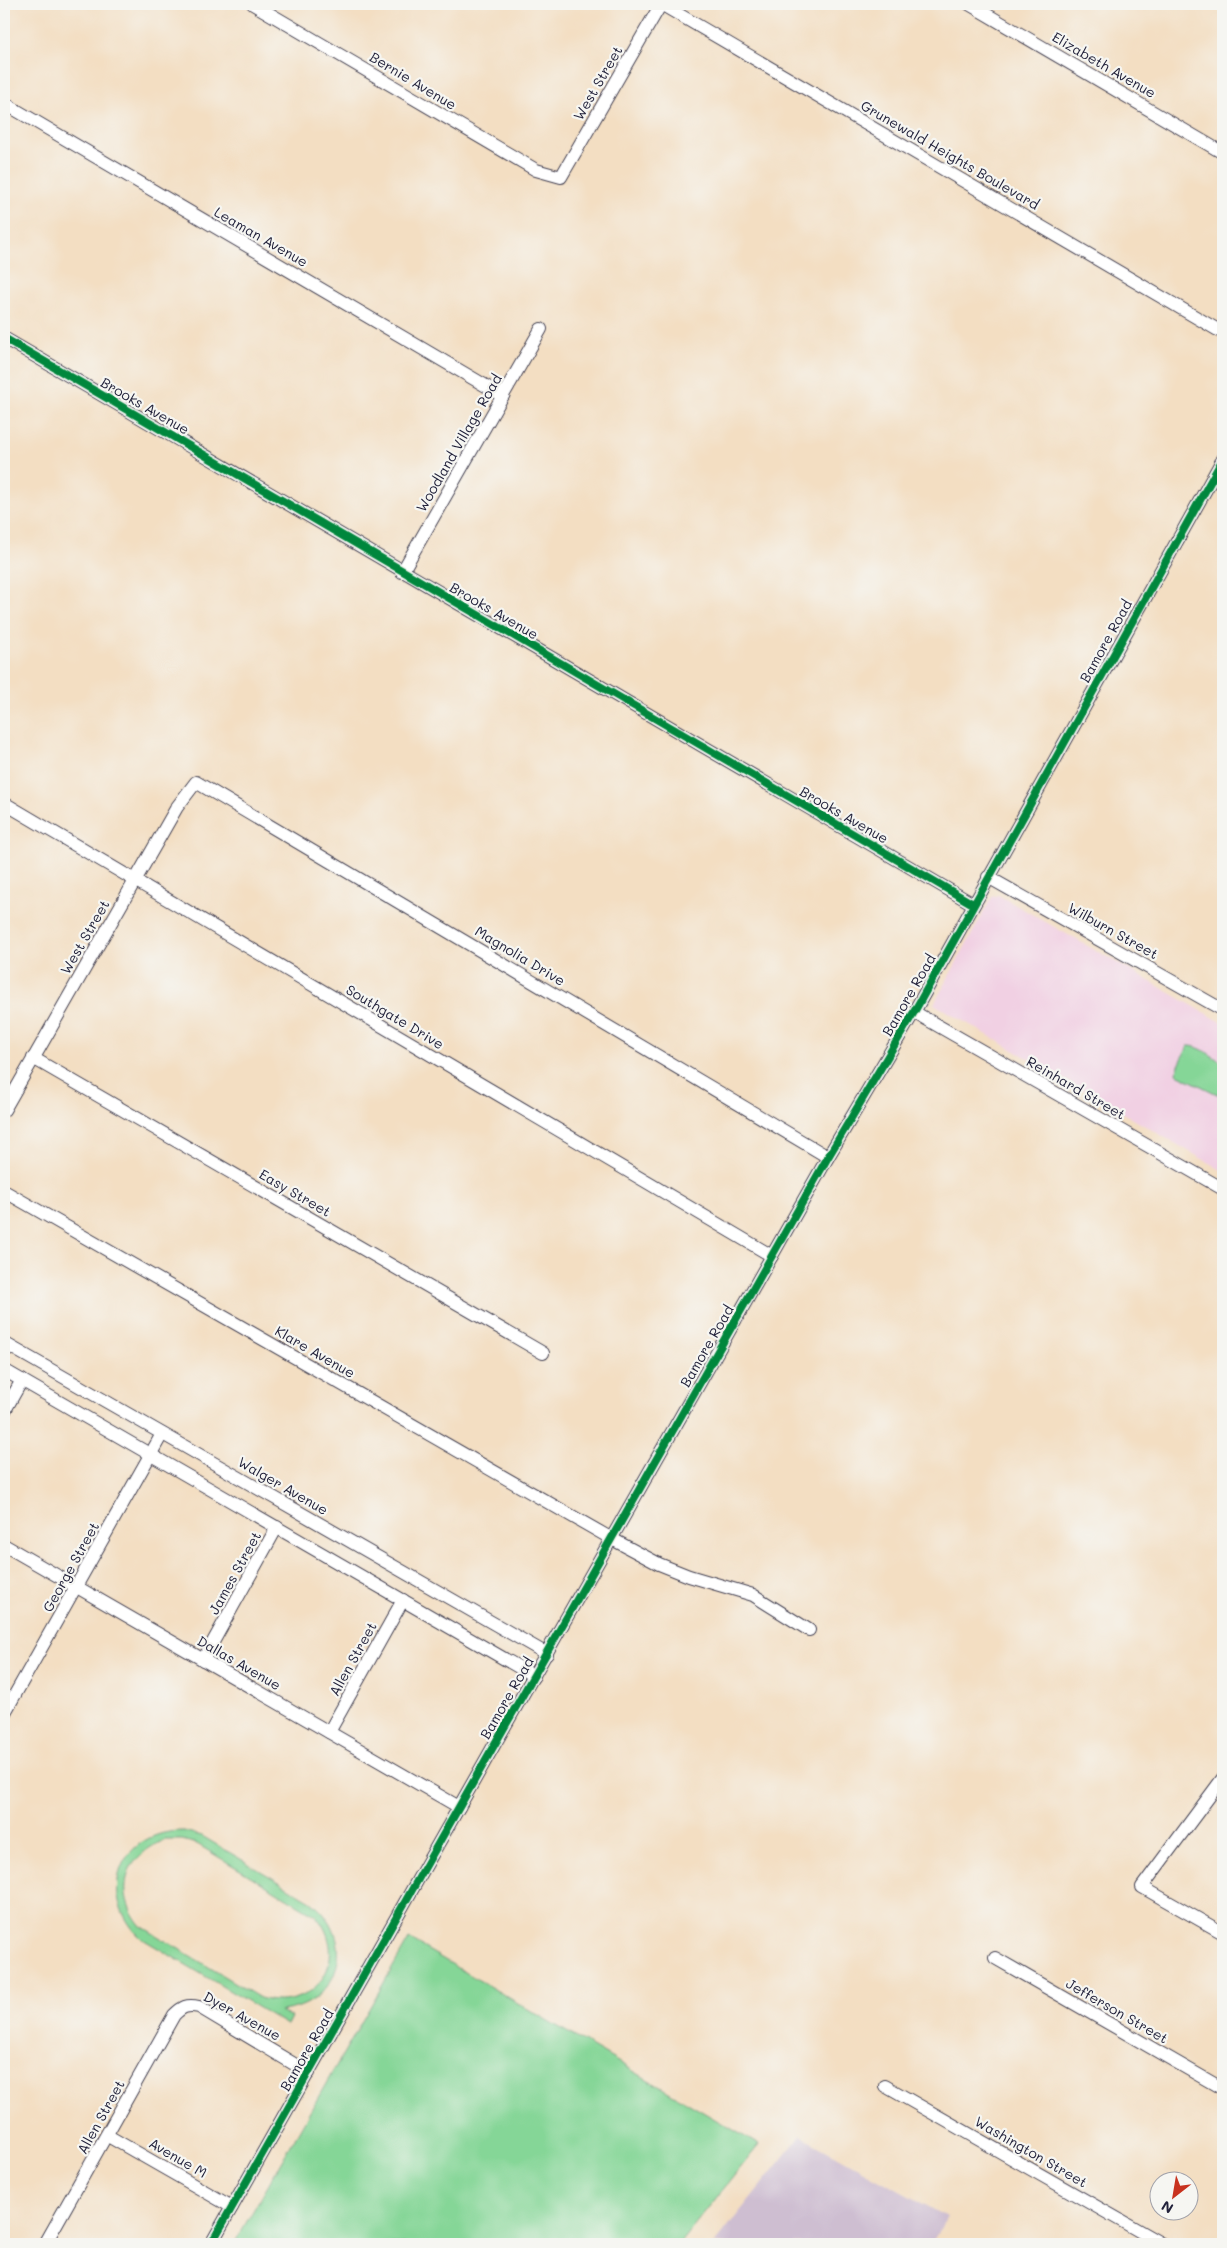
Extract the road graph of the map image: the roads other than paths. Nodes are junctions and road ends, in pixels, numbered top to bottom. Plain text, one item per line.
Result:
1 (253, 4) edge
2 (661, 4) edge
3 (969, 4) edge
4 (4, 103) edge
5 (1223, 153) edge
6 (561, 177) joint
7 (541, 329) dead end
8 (1223, 333) edge
9 (4, 338) edge
10 (503, 396) junction
11 (1223, 459) edge
12 (402, 572) junction
13 (196, 782) joint
14 (4, 803) edge
15 (988, 877) junction
16 (135, 881) junction
17 (973, 904) junction
18 (1223, 1010) edge
19 (914, 1012) junction
20 (33, 1058) junction
21 (4, 1110) edge
22 (828, 1157) junction
23 (1223, 1189) edge
24 (4, 1192) edge
25 (772, 1256) junction
26 (4, 1343) edge
27 (543, 1353) dead end
28 (4, 1370) edge
29 (22, 1380) junction
30 (4, 1412) edge
31 (162, 1434) junction
32 (151, 1455) junction
33 (277, 1528) junction
34 (612, 1539) junction
35 (4, 1545) edge
36 (77, 1587) junction
37 (403, 1600) junction
38 (809, 1630) dead end
39 (546, 1654) junction
40 (203, 1660) junction
41 (534, 1676) junction
42 (4, 1714) edge
43 (329, 1732) junction
44 (1222, 1783) edge
45 (459, 1807) junction
46 (1223, 1933) edge
47 (995, 1958) dead end
48 (185, 2006) joint
49 (308, 2073) junction
50 (885, 2086) dead end
51 (1223, 2089) edge
52 (108, 2136) junction
53 (232, 2207) junction
54 (46, 2244) edge
55 (211, 2244) edge
56 (1162, 2244) edge

1 - 6 street, Bernie Avenue
2 - 6 street, West Street
2 - 8 street, Grunewald Heights Boulevard
3 - 5 street, Elizabeth Avenue
4 - 10 street, Leaman Avenue
7 - 10 street, Woodland Village Road
9 - 12 street, Brooks Avenue
10 - 12 street, Woodland Village Road
11 - 15 street, Bamore Road
12 - 17 street, Brooks Avenue
13 - 16 street, West Street
13 - 22 street, Magnolia Drive
14 - 16 street, Southgate Drive
15 - 17 street, Bamore Road
15 - 18 street, Wilburn Street
16 - 20 street, West Street
16 - 25 street, Southgate Drive
17 - 19 street, Bamore Road
19 - 22 street, Bamore Road
19 - 23 street, Reinhard Street
20 - 21 street, West Street
20 - 27 street, Easy Street
22 - 25 street, Bamore Road
24 - 34 street, Klare Avenue
25 - 34 street, Bamore Road
26 - 31 street, Walger Avenue
28 - 29 street
29 - 30 street
29 - 32 street
31 - 32 street, George Street
31 - 39 street, Walger Avenue
32 - 33 street
32 - 36 street, George Street
33 - 37 street
33 - 40 street, James Street
34 - 38 street, Klare Avenue
34 - 39 street, Bamore Road
35 - 36 street, Dallas Avenue
36 - 40 street, Dallas Avenue
36 - 42 street, George Street
37 - 41 street
37 - 43 street, Allen Street
39 - 41 street, Bamore Road
40 - 43 street, Dallas Avenue
41 - 45 street, Bamore Road
43 - 45 street, Dallas Avenue
44 - 46 street
45 - 49 street, Bamore Road
47 - 51 street, Jefferson Street
48 - 49 street, Dyer Avenue
48 - 52 street, Allen Street
49 - 53 street, Bamore Road
50 - 56 street, Washington Street
52 - 53 street, Avenue M
52 - 54 street, Allen Street
53 - 55 street, Bamore Road

